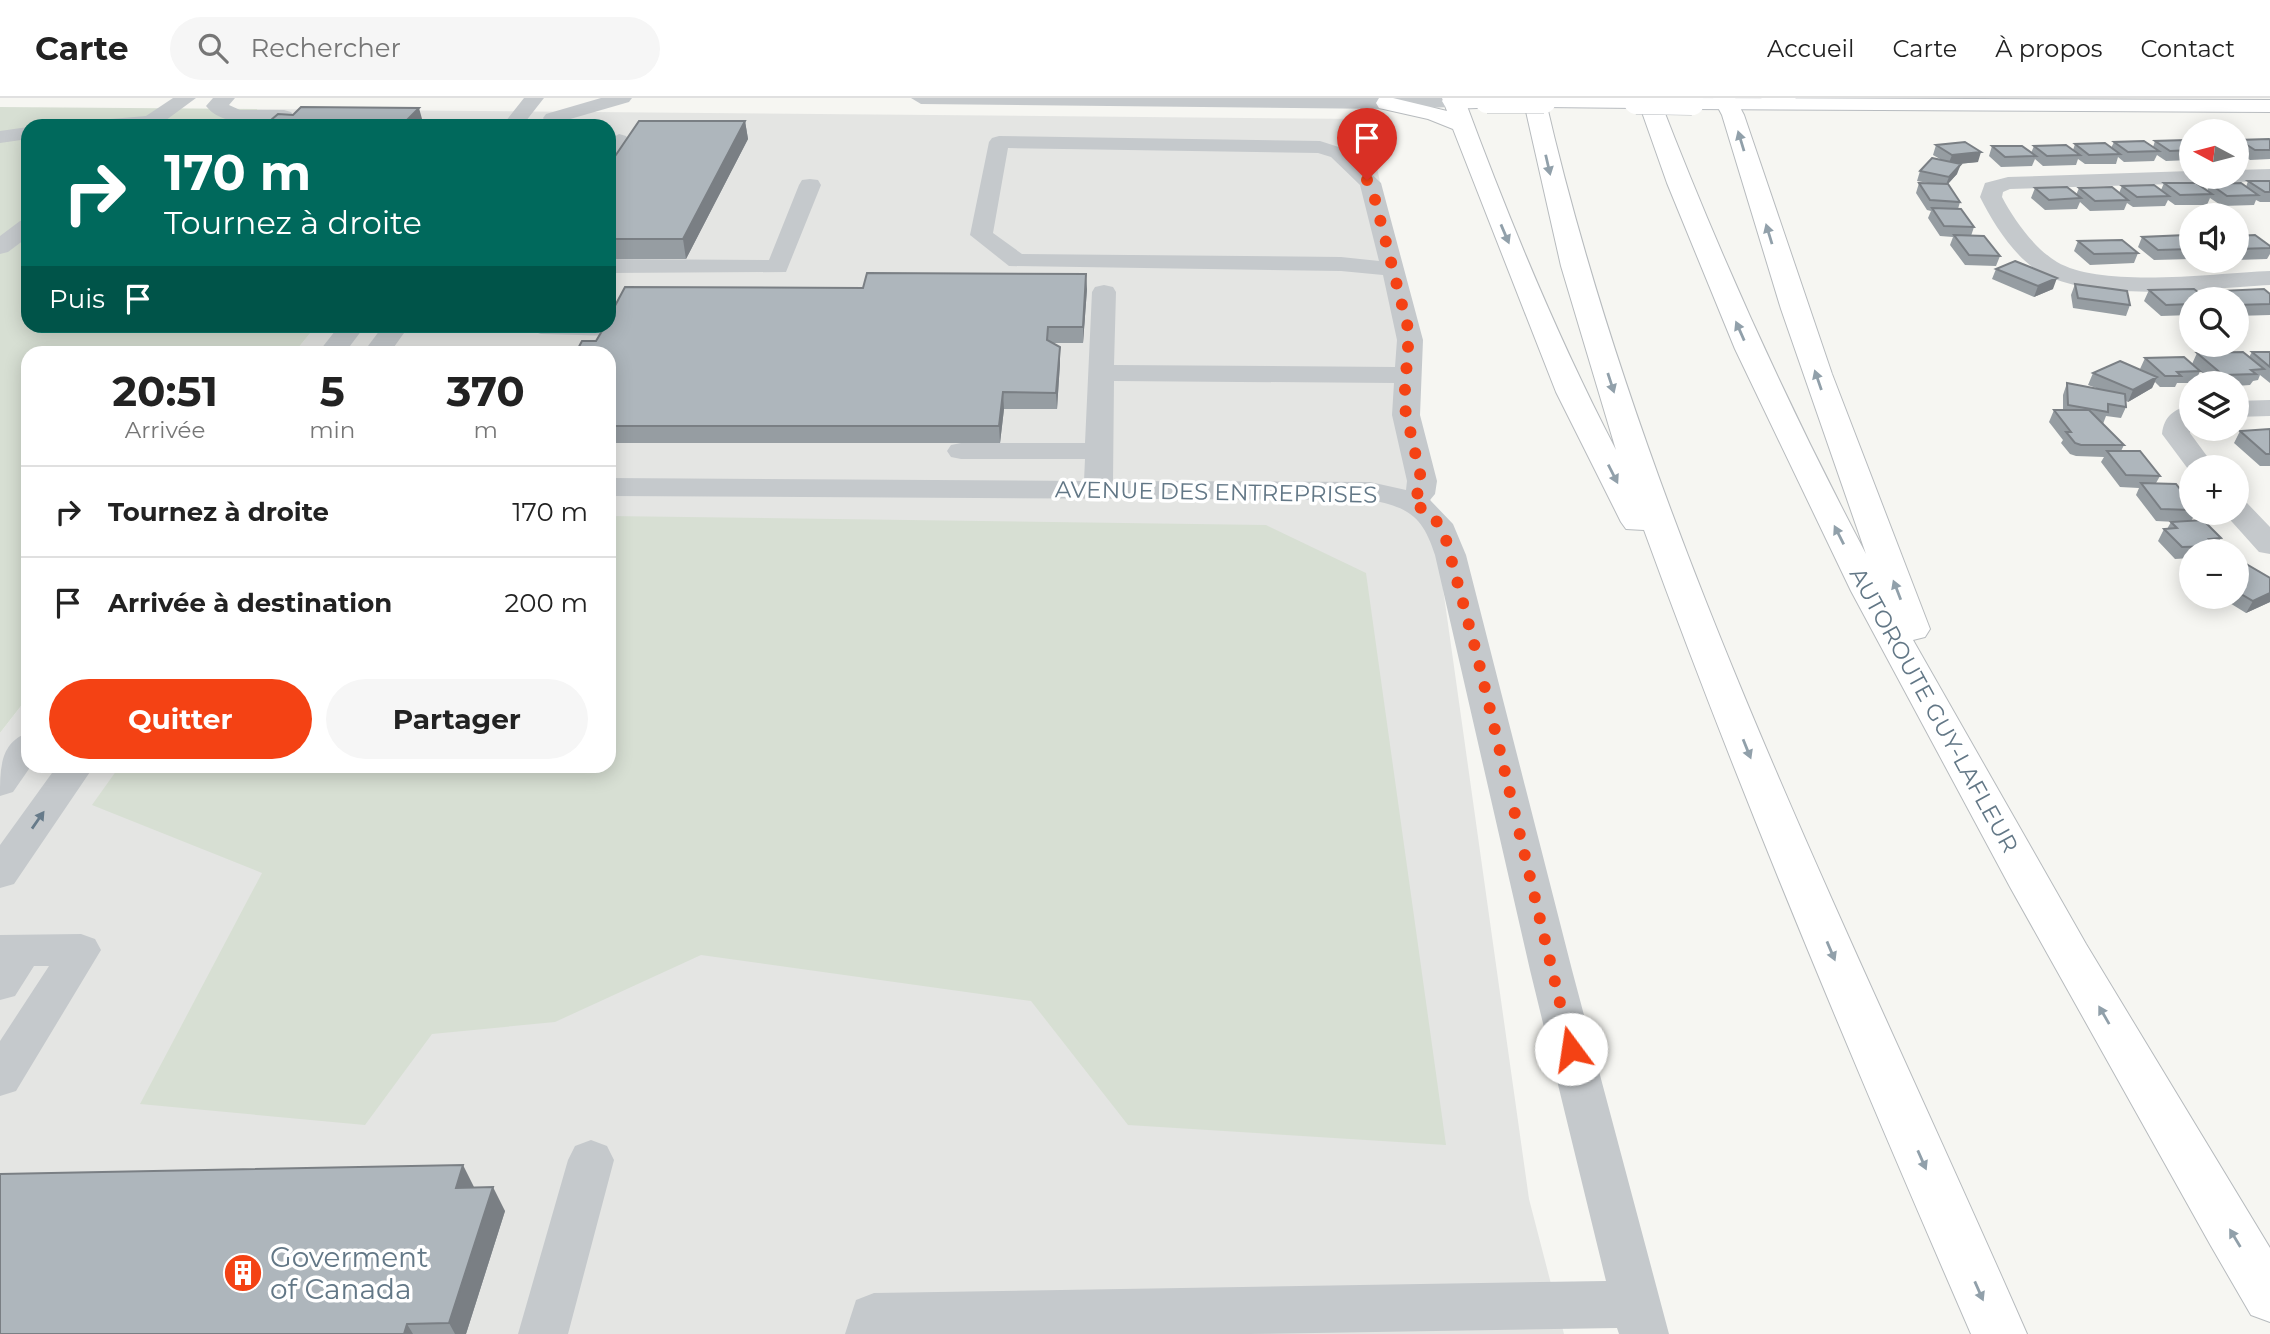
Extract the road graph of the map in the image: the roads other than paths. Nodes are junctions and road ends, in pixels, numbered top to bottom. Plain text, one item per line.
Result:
1 (186, 98) edge
2 (225, 98) edge
3 (534, 98) edge
4 (563, 98) edge
5 (622, 98) edge
6 (921, 98) edge
7 (1534, 98) edge
8 (1648, 98) edge
9 (1453, 99) edge
10 (1781, 100) edge
11 (1725, 101) edge
12 (1387, 103) junction
13 (2270, 106) edge
14 (154, 119) edge
15 (281, 119) edge
16 (518, 119) edge
17 (551, 119) edge
18 (559, 119) edge
19 (1461, 124) junction
20 (21, 134) edge
21 (0, 136) edge
22 (2270, 175) edge
23 (2249, 176) edge
24 (2179, 178) edge
25 (810, 185) dead end
26 (21, 231) edge
27 (0, 247) edge
28 (616, 266) edge
29 (1393, 269) junction
30 (2270, 278) edge
31 (1104, 292) dead end
32 (1101, 373) junction
33 (1407, 375) junction
34 (2270, 408) edge
35 (2249, 409) edge
36 (2179, 421) edge
37 (2179, 438) edge
38 (2181, 441) edge
39 (961, 451) edge
40 (1099, 452) junction
41 (2192, 455) edge
42 (616, 487) edge
43 (1098, 490) junction
44 (1411, 501) junction
45 (2249, 523) edge
46 (2270, 545) edge
47 (1721, 686) junction
48 (21, 754) edge
49 (1965, 768) junction
50 (71, 773) edge
51 (0, 783) edge
52 (0, 874) edge
53 (7, 962) edge
54 (0, 1078) edge
55 (591, 1160) dead end
56 (2270, 1297) edge
57 (1640, 1319) edge
58 (936, 1325) edge
59 (543, 1334) edge
60 (870, 1334) edge
61 (1999, 1334) edge

1 - 14 street
2 - 15 street
3 - 16 street
4 - 17 street
5 - 18 street
6 - 12 street
7 -> 47 main road
49 -> 8 main road, AUTOROUTE GUY-LAFLEUR
9 - 11 main road, bridge
9 - 12 street
9 - 19 main road
10 - 11 main road
10 - 13 main road
49 -> 11 main road
12 - 19 main road
19 -> 47 main road
20 - 21 street
22 - 23 street
24 - 30 street
25 - 28 street
26 - 27 street
29 - 29 street
29 - 33 street
31 - 32 street
32 - 33 street
32 - 40 street
33 - 44 street
34 - 35 street
36 - 37 street
38 - 41 street
39 - 40 street
40 - 43 street
42 - 43 street, AVENUE DES ENTREPRISES
43 - 44 street, AVENUE DES ENTREPRISES
44 - 57 street, AVENUE DES ENTREPRISES
45 - 46 street
47 -> 61 main road
48 - 51 street
56 -> 49 main road, AUTOROUTE GUY-LAFLEUR
52 -> 50 street
53 - 54 street
55 - 59 street
57 - 58 street
58 - 60 street

